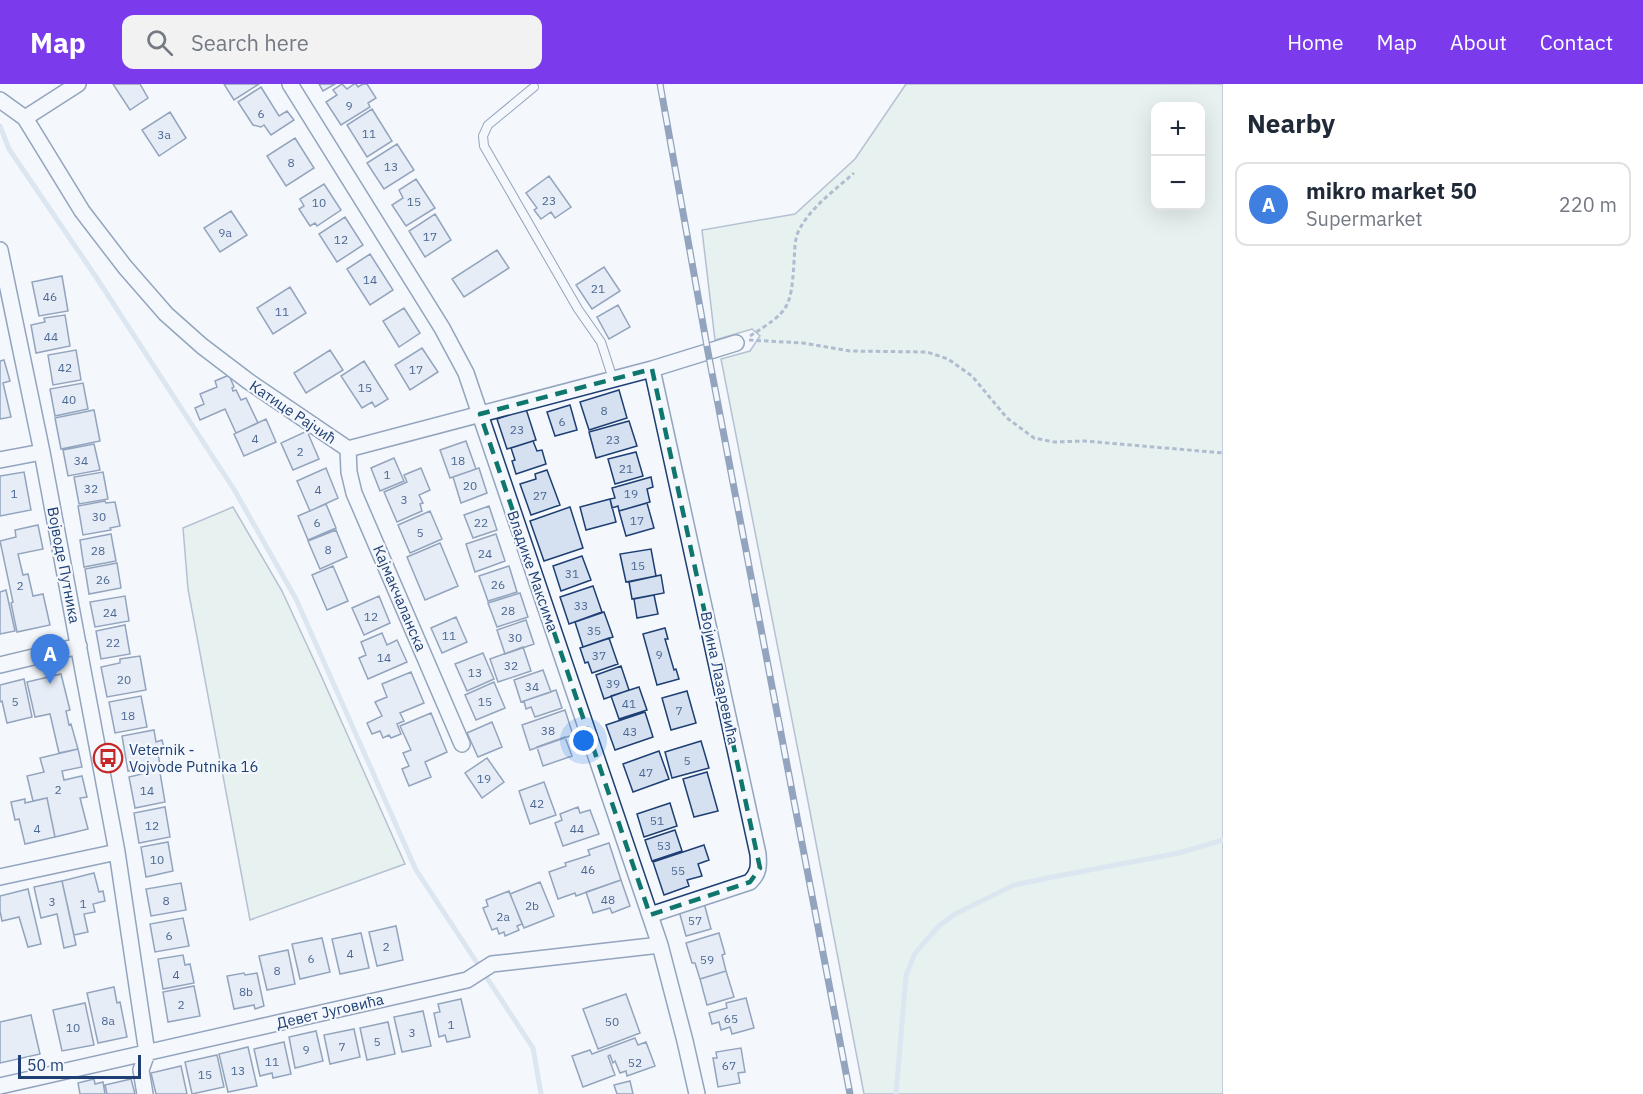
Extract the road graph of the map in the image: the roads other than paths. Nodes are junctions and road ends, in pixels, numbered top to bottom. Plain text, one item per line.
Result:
1 (78, 84) edge
2 (290, 84) edge
3 (534, 87) dead end
4 (0, 100) edge
5 (25, 118) junction
6 (0, 250) edge
7 (3, 281) edge
8 (736, 343) dead end
9 (652, 369) junction
10 (613, 379) junction
11 (480, 414) junction
12 (348, 449) junction
13 (42, 452) junction
14 (0, 460) edge
15 (79, 646) junction
16 (0, 665) edge
17 (462, 744) dead end
18 (117, 852) junction
19 (0, 877) edge
20 (650, 915) junction
21 (660, 945) junction
22 (147, 1053) junction
23 (0, 1086) edge
24 (145, 1094) edge
25 (698, 1094) edge

1 - 5 street
2 - 11 street, Владике Максима
3 - 10 lane
4 - 5 street, Катице Рајчић
5 - 12 street, Катице Рајчић
6 - 7 street, Војводе Путника
7 - 13 street, Војводе Путника
8 - 9 street, Катице Рајчић
9 - 10 street, Катице Рајчић
9 - 20 street, Војина Лазаревића
10 - 11 street, Катице Рајчић
11 - 12 street, Катице Рајчић
11 - 20 street, Владике Максима
12 - 17 street, Кајмакчаланска
13 - 14 street
13 - 15 street, Војводе Путника
15 - 16 street
15 - 18 street, Војводе Путника
18 - 19 street
18 - 22 street, Војводе Путника
20 - 21 street, Владике Максима
21 - 22 street, Девет Југовића
21 - 25 street, Владике Максима
22 - 23 street, Девет Југовића
22 - 24 street, Војводе Путника

